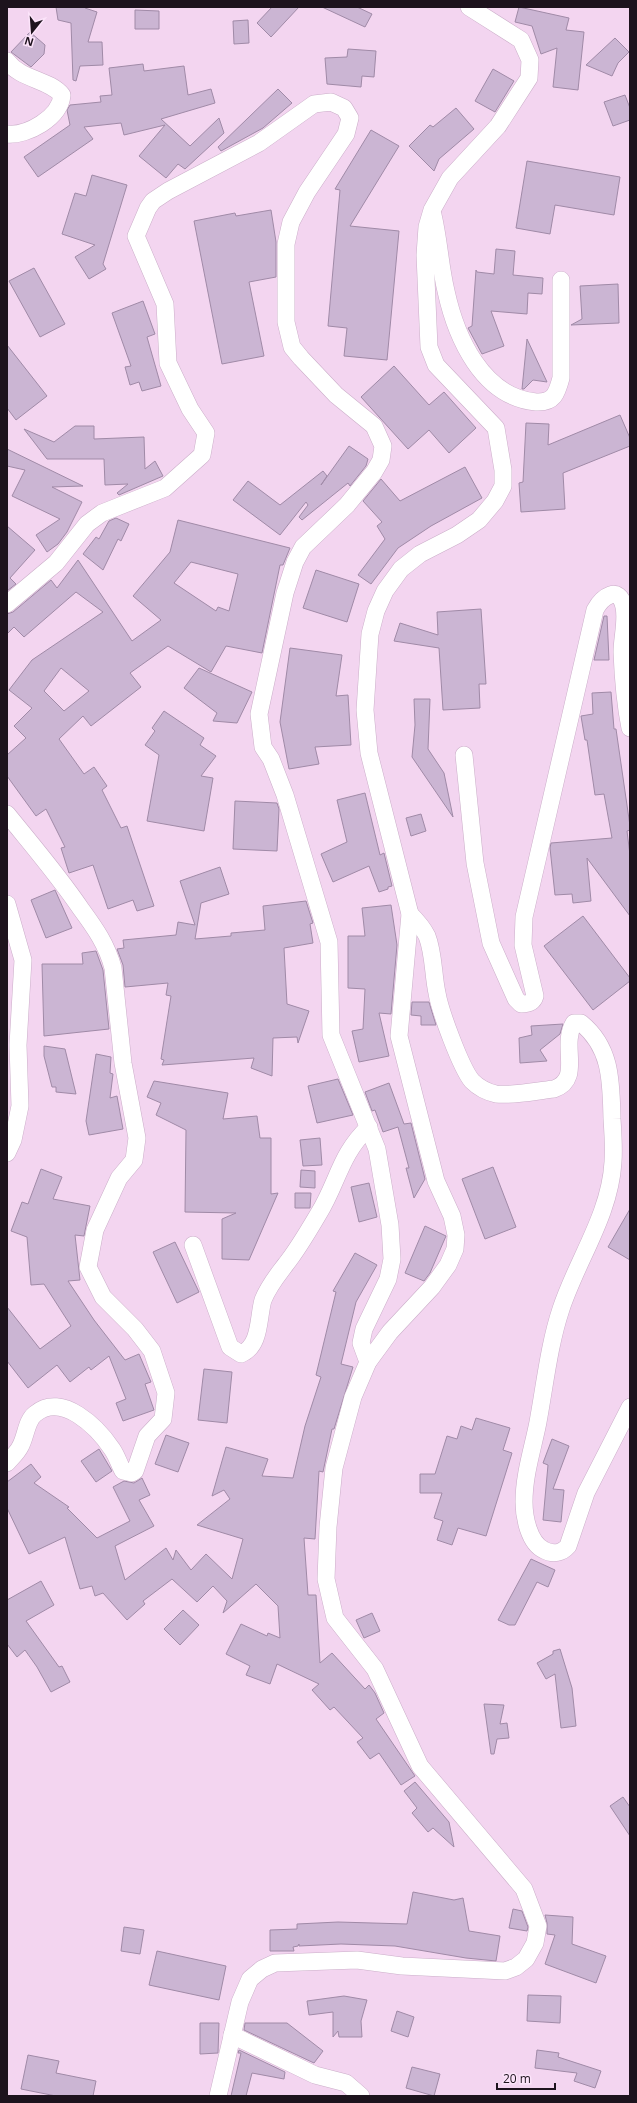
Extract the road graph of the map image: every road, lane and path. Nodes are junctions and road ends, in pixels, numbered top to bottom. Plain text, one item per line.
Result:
1 (469, 7) edge
2 (7, 61) edge
3 (7, 134) edge
4 (432, 210) junction
5 (561, 280) dead end
6 (7, 604) edge
7 (630, 728) edge
8 (464, 754) dead end
9 (7, 814) edge
10 (7, 904) edge
11 (410, 914) junction
12 (369, 1127) junction
13 (9, 1146) edge
14 (193, 1245) dead end
15 (368, 1362) junction
16 (630, 1407) edge
17 (7, 1464) edge
18 (232, 2035) junction
19 (218, 2096) edge
20 (361, 2096) edge

1 - 4 street
2 - 3 street
4 - 5 street
4 - 11 street
6 - 12 street
7 - 8 street
9 - 17 street
10 - 13 street
11 - 15 street
11 - 16 street
12 - 14 street
12 - 15 street
15 - 18 street
18 - 19 street
18 - 20 street

